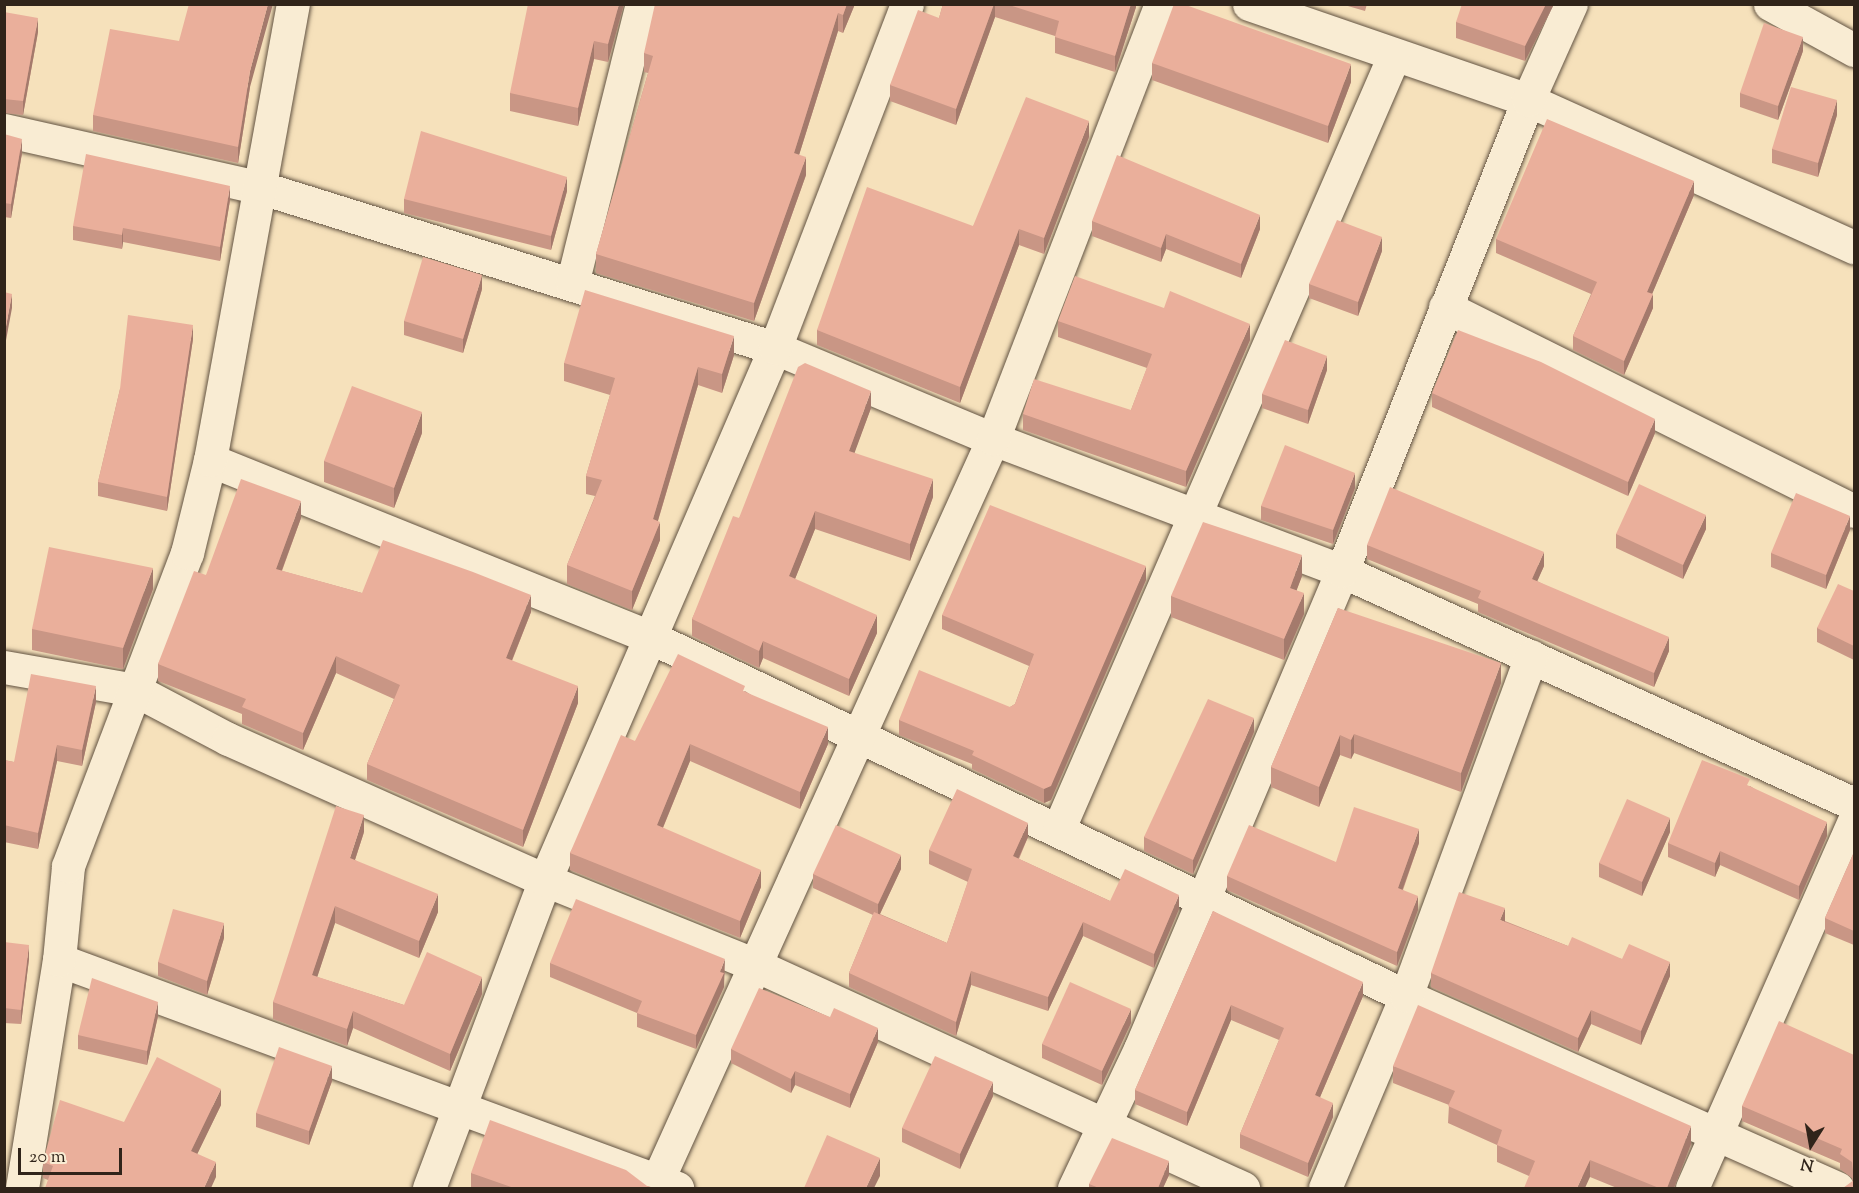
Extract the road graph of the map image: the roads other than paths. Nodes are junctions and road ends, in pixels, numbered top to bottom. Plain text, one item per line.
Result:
1 (293, 4) edge
2 (642, 4) edge
3 (907, 4) edge
4 (1161, 4) edge
5 (1249, 4) edge
6 (1571, 4) edge
7 (1770, 4) edge
8 (1854, 50) edge
9 (1393, 58) junction
10 (1528, 100) junction
11 (4, 130) edge
12 (262, 188) junction
13 (1854, 247) edge
14 (572, 284) junction
15 (1445, 307) junction
16 (775, 348) junction
17 (993, 440) junction
18 (210, 460) junction
19 (1854, 511) edge
20 (1192, 513) junction
21 (1342, 571) junction
22 (652, 638) junction
23 (1531, 656) junction
24 (4, 667) edge
25 (135, 690) junction
26 (860, 735) junction
27 (1854, 804) edge
28 (1854, 821) edge
29 (1059, 828) junction
30 (545, 880) junction
31 (1201, 898) junction
32 (59, 960) junction
33 (753, 964) junction
34 (1406, 996) junction
35 (461, 1106) junction
36 (1104, 1125) junction
37 (1716, 1131) junction
38 (4, 1183) edge
39 (663, 1186) edge
40 (14, 1188) edge
41 (22, 1188) edge
42 (429, 1188) edge
43 (1074, 1188) edge
44 (1243, 1188) edge
45 (1324, 1188) edge
46 (1692, 1188) edge
47 (1838, 1188) edge

1 - 12 street
2 - 14 street
3 - 16 street
4 - 17 street
5 - 9 street
6 - 10 street
7 - 8 street
9 - 10 street
9 - 20 street
10 - 13 street
10 - 15 street
11 - 12 street
12 - 14 street
12 - 18 street
14 - 16 street
15 - 19 street
15 - 21 street
16 - 17 street
16 - 22 street
17 - 20 street
17 - 26 street
18 - 22 street
18 - 25 street
20 - 21 street
20 - 29 street
21 - 23 street
21 - 31 street
22 - 26 street
22 - 30 street
23 - 27 street
23 - 34 street
24 - 25 street
25 - 30 street
25 - 32 street
26 - 29 street
26 - 33 street
28 - 37 street
29 - 31 street
30 - 33 street
30 - 35 street
31 - 34 street
31 - 36 street
32 - 35 street
32 - 41 street
33 - 36 street
33 - 39 street
34 - 37 street
34 - 45 street
35 - 39 street
35 - 42 street
36 - 43 street
36 - 44 street
37 - 46 street
37 - 47 street
38 - 40 street

